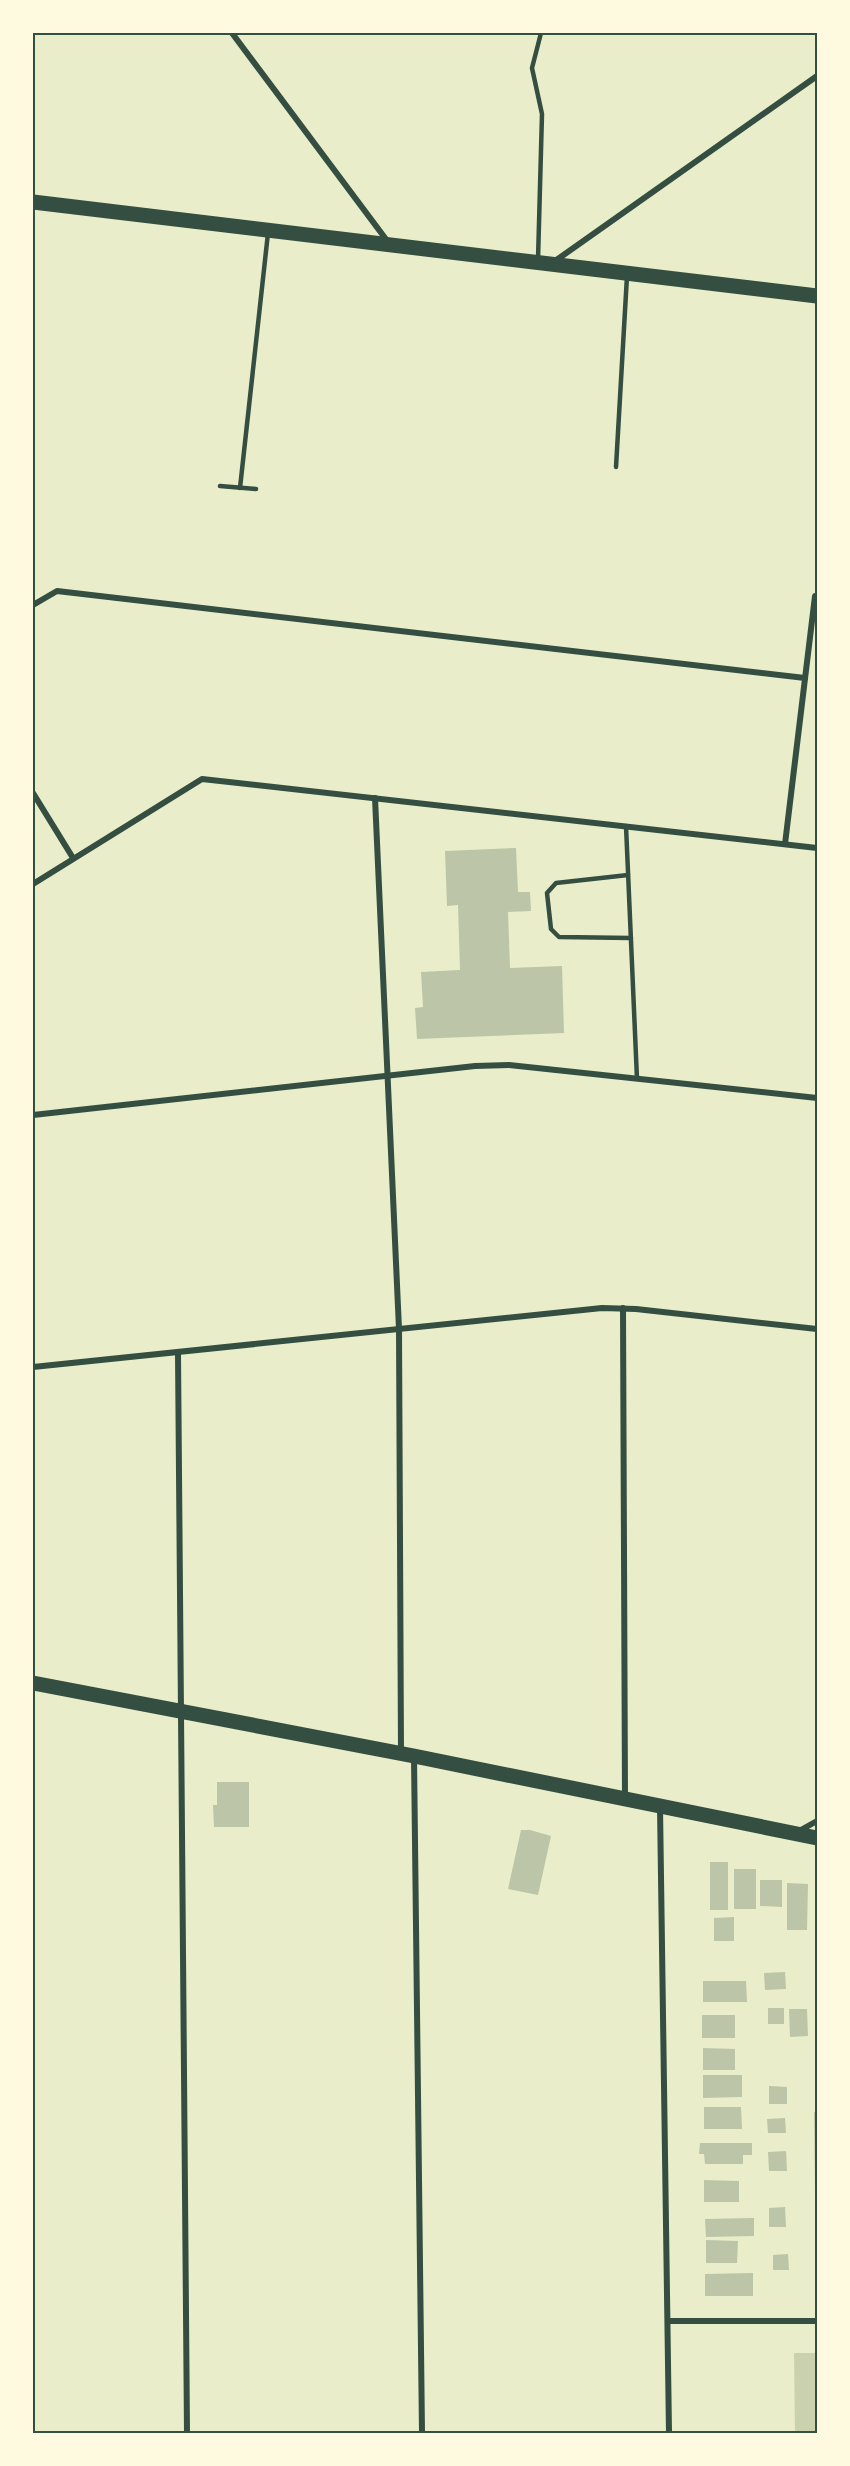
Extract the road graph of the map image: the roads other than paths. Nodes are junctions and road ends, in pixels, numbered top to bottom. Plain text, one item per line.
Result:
1 (232, 33) edge
2 (540, 33) edge
3 (817, 76) edge
4 (33, 202) edge
5 (268, 230) junction
6 (390, 245) junction
7 (544, 263) junction
8 (627, 274) junction
9 (817, 296) edge
10 (616, 467) dead end
11 (220, 486) dead end
12 (240, 488) junction
13 (256, 489) dead end
14 (816, 597) edge
15 (33, 605) edge
16 (805, 678) junction
17 (33, 793) edge
18 (375, 798) junction
19 (626, 826) junction
20 (785, 844) junction
21 (817, 848) edge
22 (74, 858) junction
23 (628, 875) junction
24 (33, 884) edge
25 (631, 938) junction
26 (388, 1075) junction
27 (637, 1079) junction
28 (817, 1098) edge
29 (33, 1116) edge
30 (622, 1308) junction
31 (399, 1329) junction
32 (817, 1329) edge
33 (178, 1353) junction
34 (33, 1367) edge
35 (33, 1683) edge
36 (179, 1710) junction
37 (407, 1755) junction
38 (625, 1799) junction
39 (660, 1806) junction
40 (817, 1821) edge
41 (795, 1834) junction
42 (817, 1838) edge
43 (668, 2320) junction
44 (817, 2321) edge
45 (187, 2433) edge
46 (422, 2433) edge
47 (669, 2433) edge

1 - 6 street
2 - 7 lane
3 - 7 street
4 - 5 main road
5 - 6 main road
5 - 12 lane
6 - 7 main road
7 - 8 main road
8 - 9 main road
8 - 10 lane
11 - 12 lane
12 - 13 lane
14 - 16 street
15 - 16 street
16 - 20 street
17 - 22 street
18 - 19 street
18 - 22 street
18 - 26 street
19 - 20 street
19 - 23 lane
20 - 21 street
22 - 24 street
23 - 25 lane
23 - 25 lane
25 - 27 lane
26 - 27 street
26 - 29 street
26 - 31 street
27 - 28 street
30 - 31 street
30 - 32 street
30 - 38 street
31 - 33 street
31 - 37 street
33 - 34 street
33 - 36 street
35 - 36 main road
36 - 37 main road
36 - 45 street
37 - 38 main road
37 - 46 street
38 - 39 main road
39 - 41 main road
39 - 43 street
40 - 41 street
41 - 42 main road
43 - 44 street
43 - 47 street

